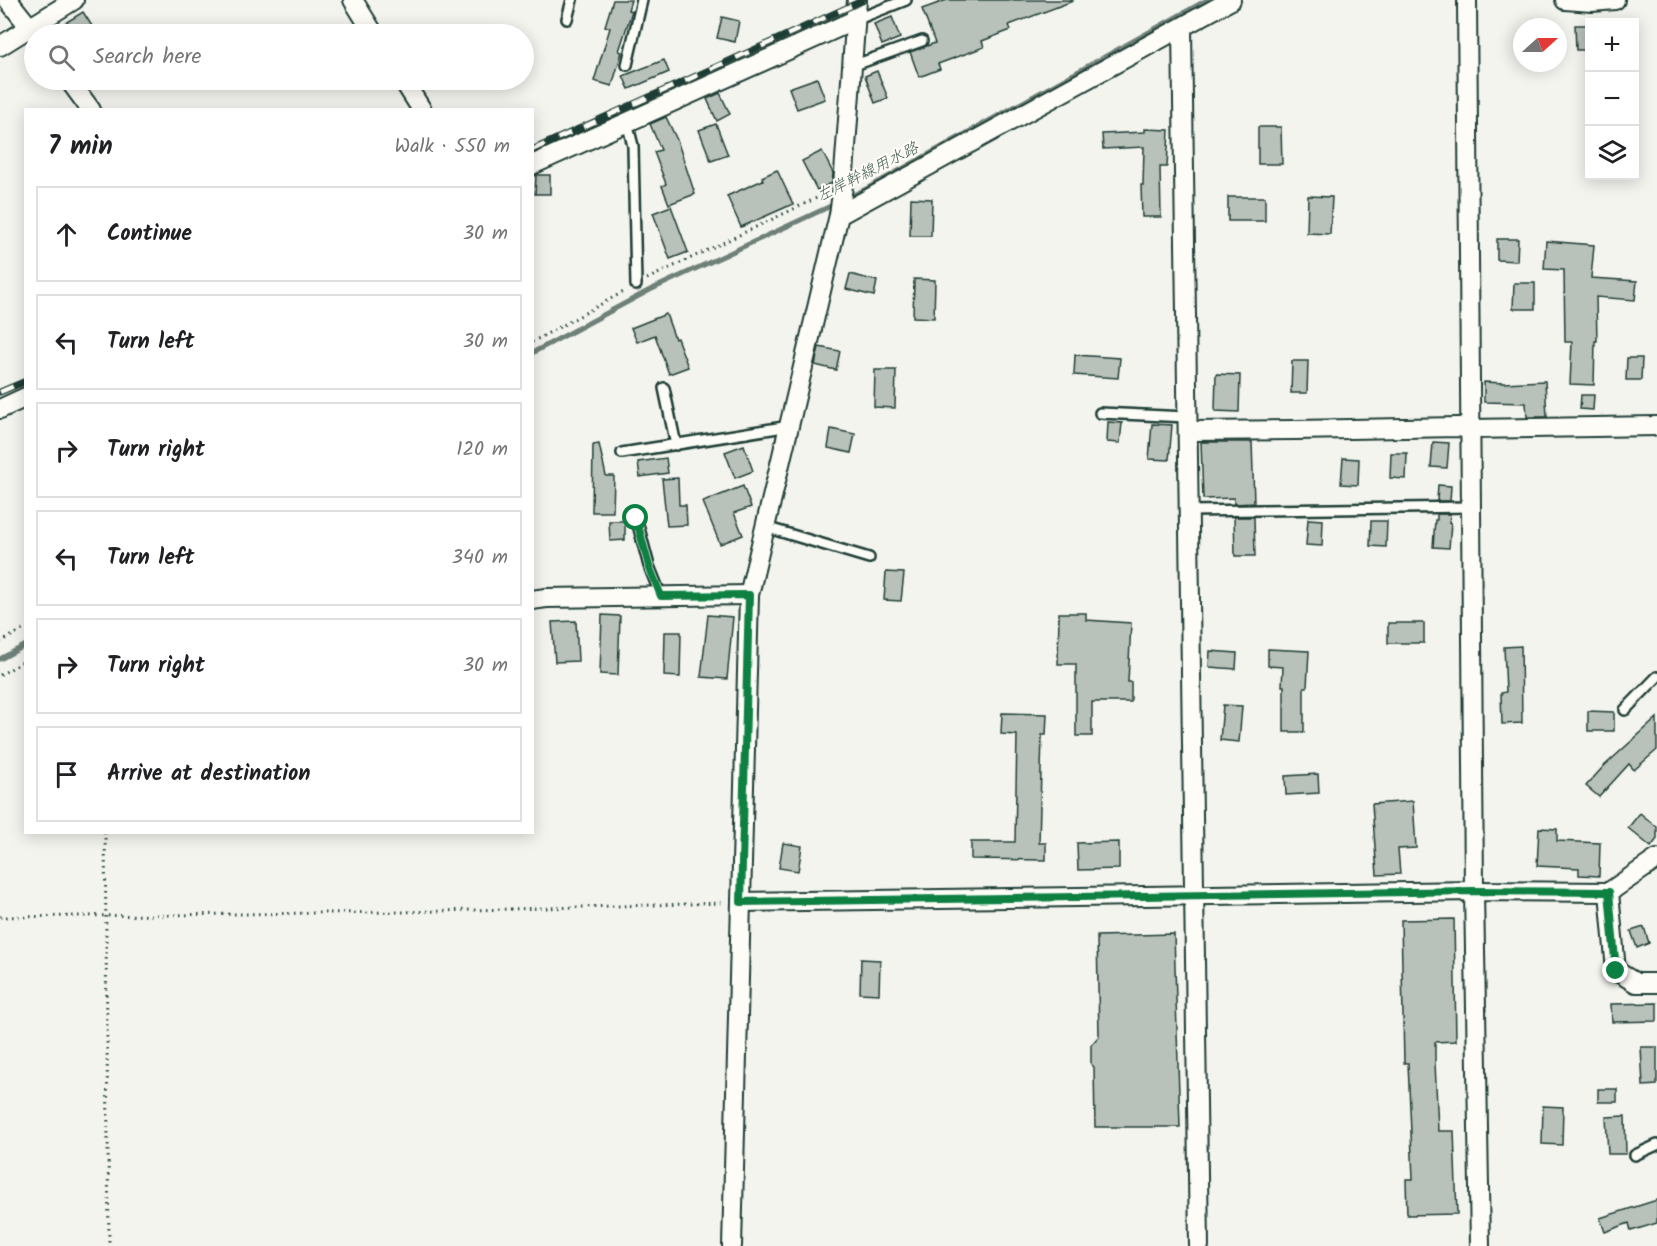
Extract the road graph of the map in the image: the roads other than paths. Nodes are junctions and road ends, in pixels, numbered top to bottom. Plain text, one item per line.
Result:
1 (8, 0) edge
2 (74, 0) edge
3 (353, 0) edge
4 (572, 0) edge
5 (642, 0) edge
6 (857, 0) edge
7 (906, 0) edge
8 (1231, 0) edge
9 (1467, 0) edge
10 (1565, 0) edge
11 (1615, 0) edge
12 (567, 19) dead end
13 (855, 20) junction
14 (27, 24) edge
15 (41, 24) edge
16 (368, 24) edge
17 (1182, 28) junction
18 (24, 35) edge
19 (922, 41) dead end
20 (0, 46) edge
21 (627, 65) dead end
22 (852, 66) junction
23 (77, 90) edge
24 (409, 90) edge
25 (90, 108) edge
26 (421, 108) edge
27 (627, 122) junction
28 (534, 164) edge
29 (839, 215) junction
30 (636, 285) road end
31 (664, 388) dead end
32 (24, 398) edge
33 (0, 409) edge
34 (1100, 413) dead end
35 (1187, 424) junction
36 (790, 426) junction
37 (1657, 426) edge
38 (1470, 429) junction
39 (676, 445) junction
40 (622, 453) dead end
41 (1471, 507) junction
42 (1189, 511) junction
43 (636, 518) dead end
44 (765, 527) junction
45 (869, 558) dead end
46 (749, 595) junction
47 (661, 596) junction
48 (534, 600) edge
49 (1657, 677) edge
50 (1624, 710) dead end
51 (1657, 859) edge
52 (1474, 891) junction
53 (1609, 892) junction
54 (1194, 896) junction
55 (741, 902) junction
56 (1657, 983) edge
57 (1657, 1145) edge
58 (1635, 1155) dead end
59 (732, 1246) edge
60 (1199, 1246) edge
61 (1480, 1246) edge

1 - 14 street
2 - 15 street
3 - 16 street
4 - 12 lane
5 - 21 lane
6 - 13 street
7 - 13 lane
8 - 17 street
9 - 38 street
10 - 11 street
13 - 22 street
13 - 27 street
17 - 29 street
17 - 35 street
18 - 20 street
19 - 22 lane
22 - 29 street
23 - 25 street
24 - 26 street
27 - 28 street
27 - 30 lane
29 - 36 street
31 - 39 lane
32 - 33 street
34 - 35 lane
35 - 38 street
35 - 42 street
36 - 39 lane
36 - 44 street
37 - 38 street
38 - 41 street
39 - 40 lane
41 - 42 lane
41 - 52 street
42 - 54 street
43 - 47 lane
44 - 45 lane
44 - 46 street
46 - 47 street
46 - 55 street
47 - 48 street
49 - 50 lane
51 - 53 street
52 - 53 street
52 - 54 street
52 - 61 street
53 - 56 street
54 - 55 street
54 - 60 street
55 - 59 street
57 - 58 lane

